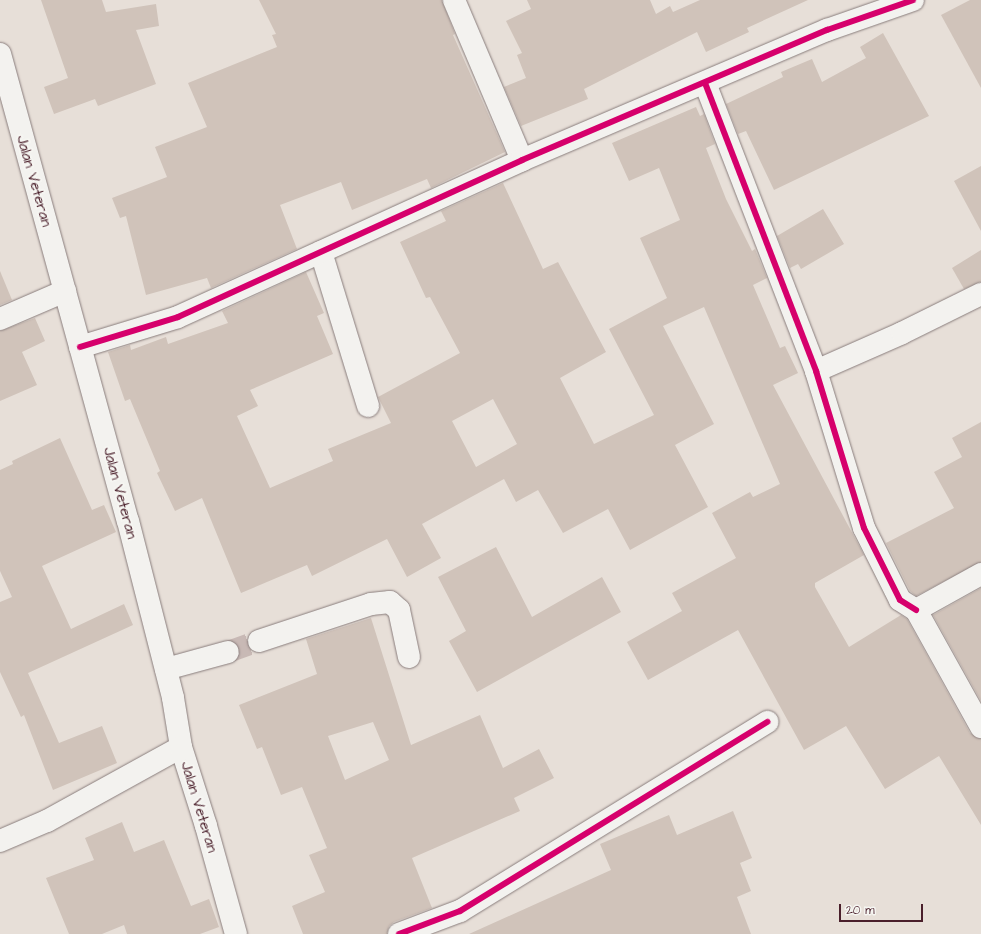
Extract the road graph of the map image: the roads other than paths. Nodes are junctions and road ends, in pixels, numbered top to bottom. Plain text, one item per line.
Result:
1 (454, 0) edge
2 (912, 0) edge
3 (0, 54) edge
4 (705, 84) junction
5 (522, 160) junction
6 (321, 252) junction
7 (65, 291) junction
8 (981, 294) edge
9 (0, 319) edge
10 (80, 347) junction
11 (816, 371) junction
12 (368, 406) dead end
13 (981, 574) edge
14 (916, 610) junction
15 (259, 641) tunnel mouth
16 (228, 652) tunnel mouth
17 (409, 657) dead end
18 (166, 669) junction
19 (767, 722) dead end
20 (981, 727) edge
21 (180, 747) junction
22 (0, 841) edge
23 (236, 934) edge
24 (399, 934) edge

1 - 5 main road
2 - 4 main road
3 - 7 main road, Jalan Veteran
4 - 5 main road
4 - 11 main road
5 - 6 main road
6 - 10 main road
6 - 12 main road
7 - 9 main road
7 - 10 main road, Jalan Veteran
8 - 11 main road
10 - 18 main road, Jalan Veteran
11 - 14 main road
13 - 14 main road
14 - 20 main road
15 - 17 main road
16 - 18 main road
18 - 21 main road, Jalan Veteran
19 - 24 main road
21 - 22 main road
21 - 23 main road, Jalan Veteran

